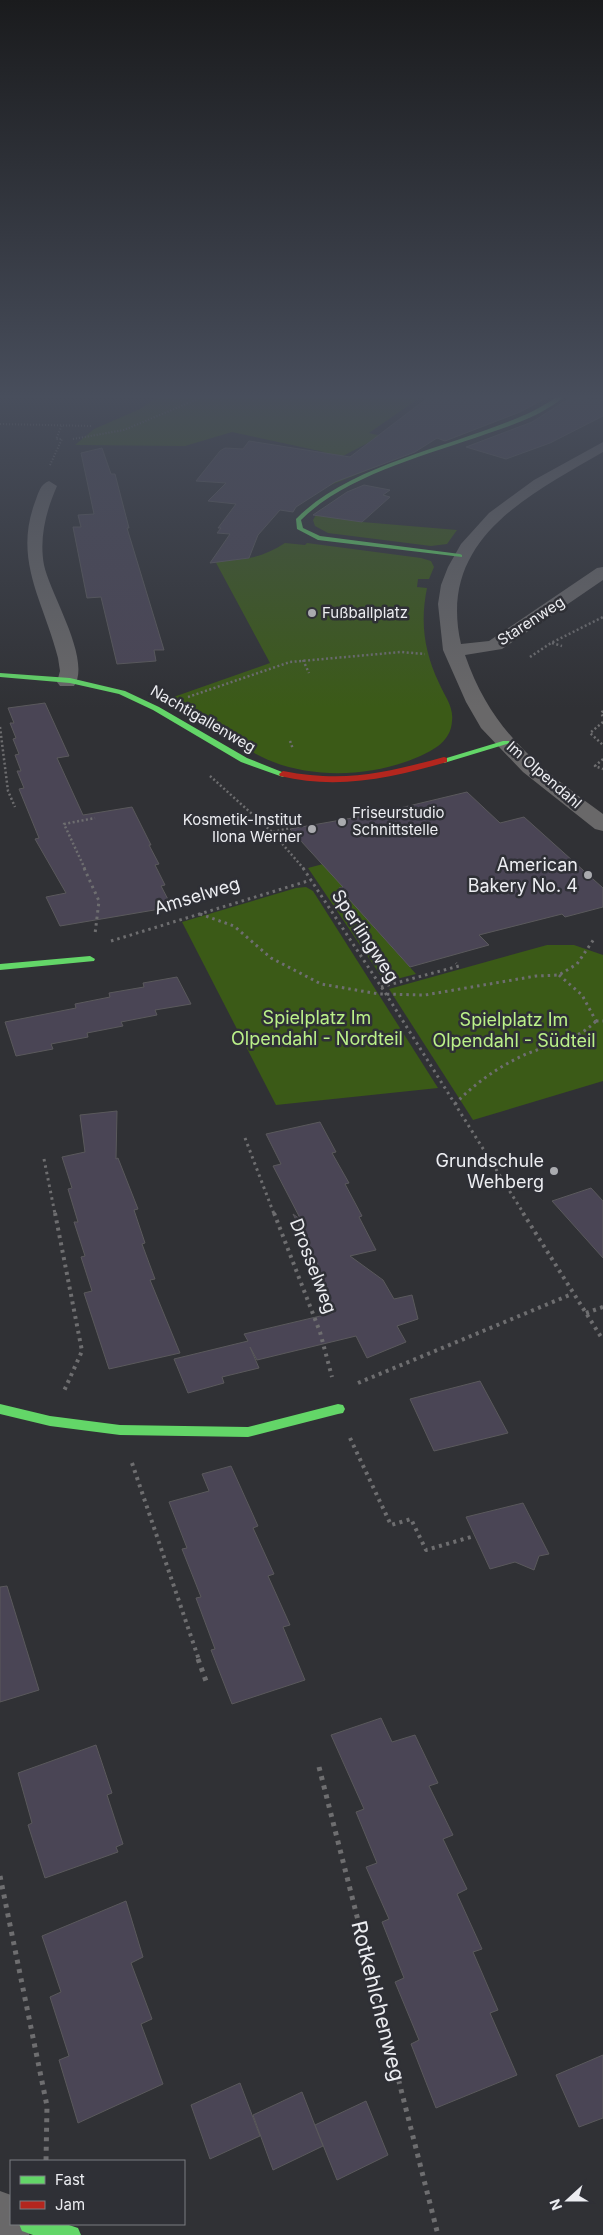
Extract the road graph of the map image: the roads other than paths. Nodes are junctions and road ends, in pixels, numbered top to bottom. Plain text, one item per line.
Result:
1 (42, 500) edge
2 (321, 500) edge
3 (516, 500) edge
4 (460, 556) junction
5 (603, 572) edge
6 (454, 655) junction
7 (0, 675) edge
8 (67, 682) junction
9 (506, 743) junction
10 (603, 824) edge
11 (90, 959) road end
12 (0, 968) edge
13 (338, 1409) road end
14 (0, 1410) edge
15 (33, 2225) edge
16 (71, 2235) edge

1 - 8 street
2 - 4 street
3 - 4 street, Im Olpendahl
4 - 6 street, Im Olpendahl
5 - 6 street, Starenweg
6 - 9 street, Im Olpendahl
7 - 8 street, Nachtigallenweg
8 - 9 street, Nachtigallenweg
9 - 10 street, Im Olpendahl
11 - 12 street
13 - 14 street
15 - 16 street

